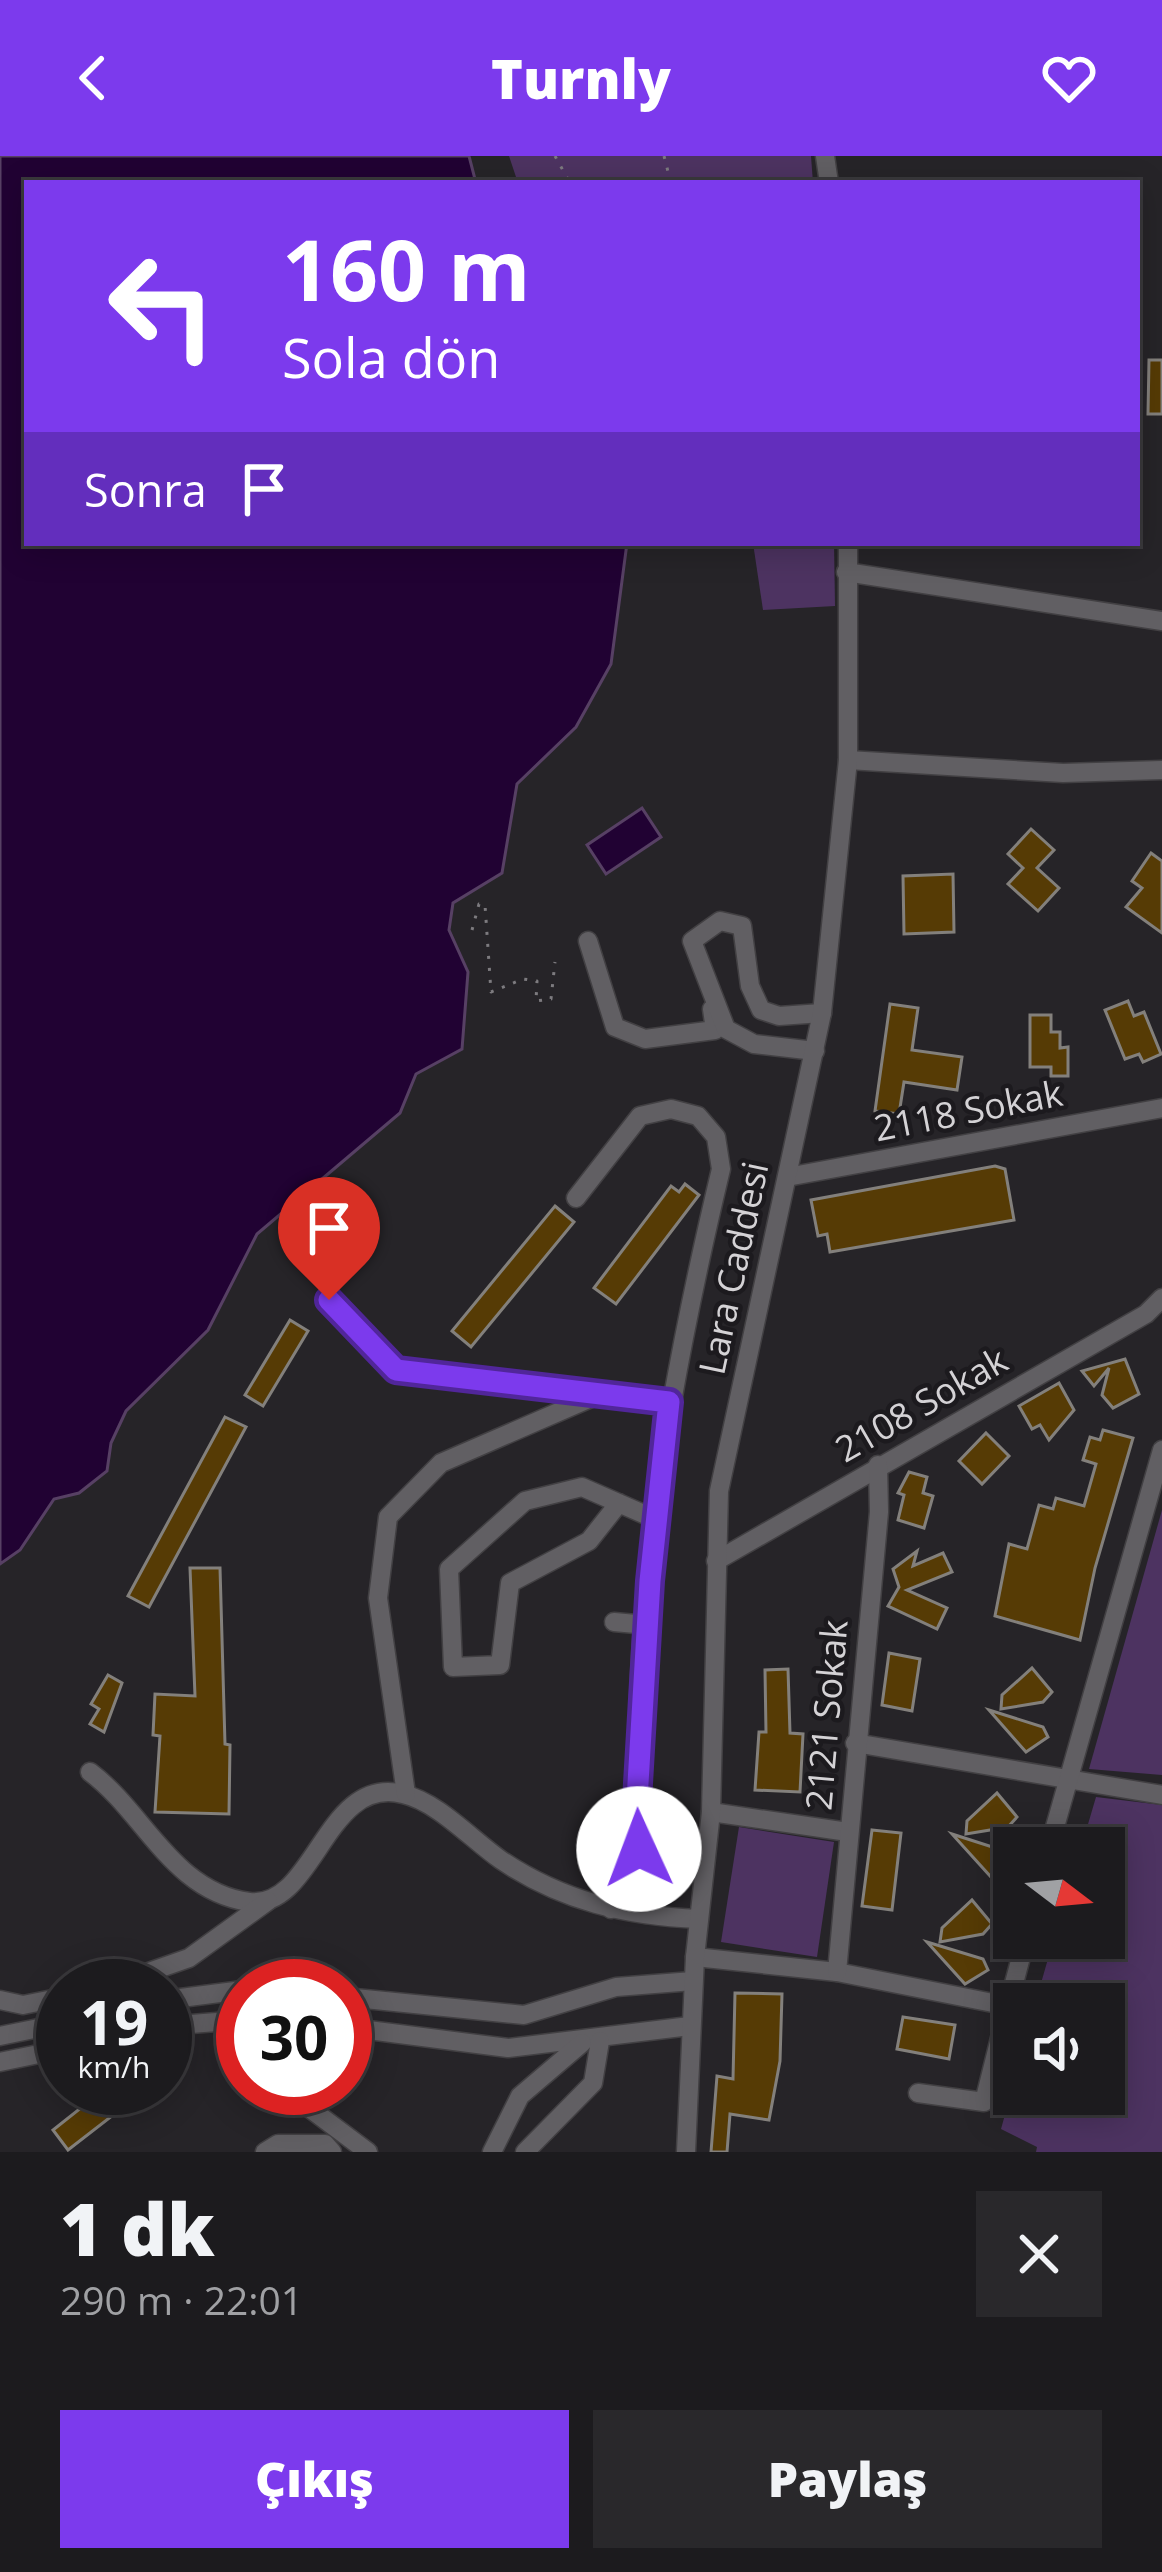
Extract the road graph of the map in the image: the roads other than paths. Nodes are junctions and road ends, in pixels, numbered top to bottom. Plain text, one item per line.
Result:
1 (848, 546) edge
2 (846, 572) junction
3 (1162, 621) edge
4 (848, 760) junction
5 (1162, 770) edge
6 (588, 941) dead end
7 (708, 986) junction
8 (822, 1012) junction
9 (814, 1051) junction
10 (1162, 1108) edge
11 (787, 1177) junction
12 (576, 1198) dead end
13 (329, 1300) dead end
14 (1160, 1306) edge
15 (600, 1394) junction
16 (669, 1402) junction
17 (1162, 1450) edge
18 (878, 1466) junction
19 (619, 1503) junction
20 (656, 1519) junction
21 (716, 1561) junction
22 (614, 1622) dead end
23 (647, 1625) junction
24 (855, 1743) junction
25 (90, 1772) dead end
26 (1066, 1782) junction
27 (406, 1794) junction
28 (1162, 1795) edge
29 (711, 1812) junction
30 (598, 1816) dead end
31 (1054, 1827) edge
32 (848, 1832) junction
33 (272, 1898) junction
34 (610, 1909) junction
35 (646, 1914) junction
36 (699, 1919) junction
37 (695, 1957) junction
38 (186, 1959) edge
39 (837, 1972) junction
40 (693, 1981) junction
41 (0, 2000) edge
42 (372, 2000) edge
43 (993, 2001) edge
44 (36, 2002) edge
45 (690, 2026) junction
46 (36, 2029) edge
47 (372, 2030) edge
48 (0, 2036) edge
49 (591, 2042) junction
50 (36, 2055) edge
51 (0, 2062) edge
52 (993, 2067) edge
53 (918, 2092) dead end
54 (319, 2115) edge
55 (265, 2152) edge
56 (332, 2152) edge
57 (368, 2152) edge
58 (492, 2152) edge
59 (525, 2152) edge
60 (686, 2152) edge

1 - 2 street, Lara Caddesi
2 - 3 street
2 - 4 street, Lara Caddesi
4 - 5 street
4 - 8 street, Lara Caddesi
6 - 7 street
7 - 8 street
7 - 9 street
8 - 9 street, Lara Caddesi
9 - 11 street, Lara Caddesi
10 - 11 street, 2118 Sokak
11 - 21 street, Lara Caddesi
12 - 16 street
13 - 15 street
14 - 18 street, 2108 Sokak
15 - 16 street
15 - 27 street
16 - 20 street
17 - 26 street
18 - 21 street, 2108 Sokak
18 - 24 street, 2121 Sokak
19 - 19 street
19 - 20 street
20 - 23 street
21 - 29 street, Lara Caddesi
22 - 23 street
23 - 35 street
24 - 26 street
24 - 32 street, 2121 Sokak
25 - 33 street
26 - 28 street
26 - 31 street
27 - 33 street
27 - 34 street
29 - 32 street
29 - 36 street, Lara Caddesi
30 - 34 street
32 - 39 street, 2121 Sokak
33 - 38 street
34 - 35 street
35 - 36 street
36 - 37 street, Lara Caddesi
37 - 39 street
37 - 40 street, Lara Caddesi
39 - 43 street
40 - 42 street
40 - 45 street, Lara Caddesi
41 - 44 street
45 - 49 street
45 - 60 street, Lara Caddesi
46 - 48 street
47 - 49 street
49 - 58 street
49 - 59 street
50 - 51 street
52 - 53 street
54 - 57 street
55 - 56 street

